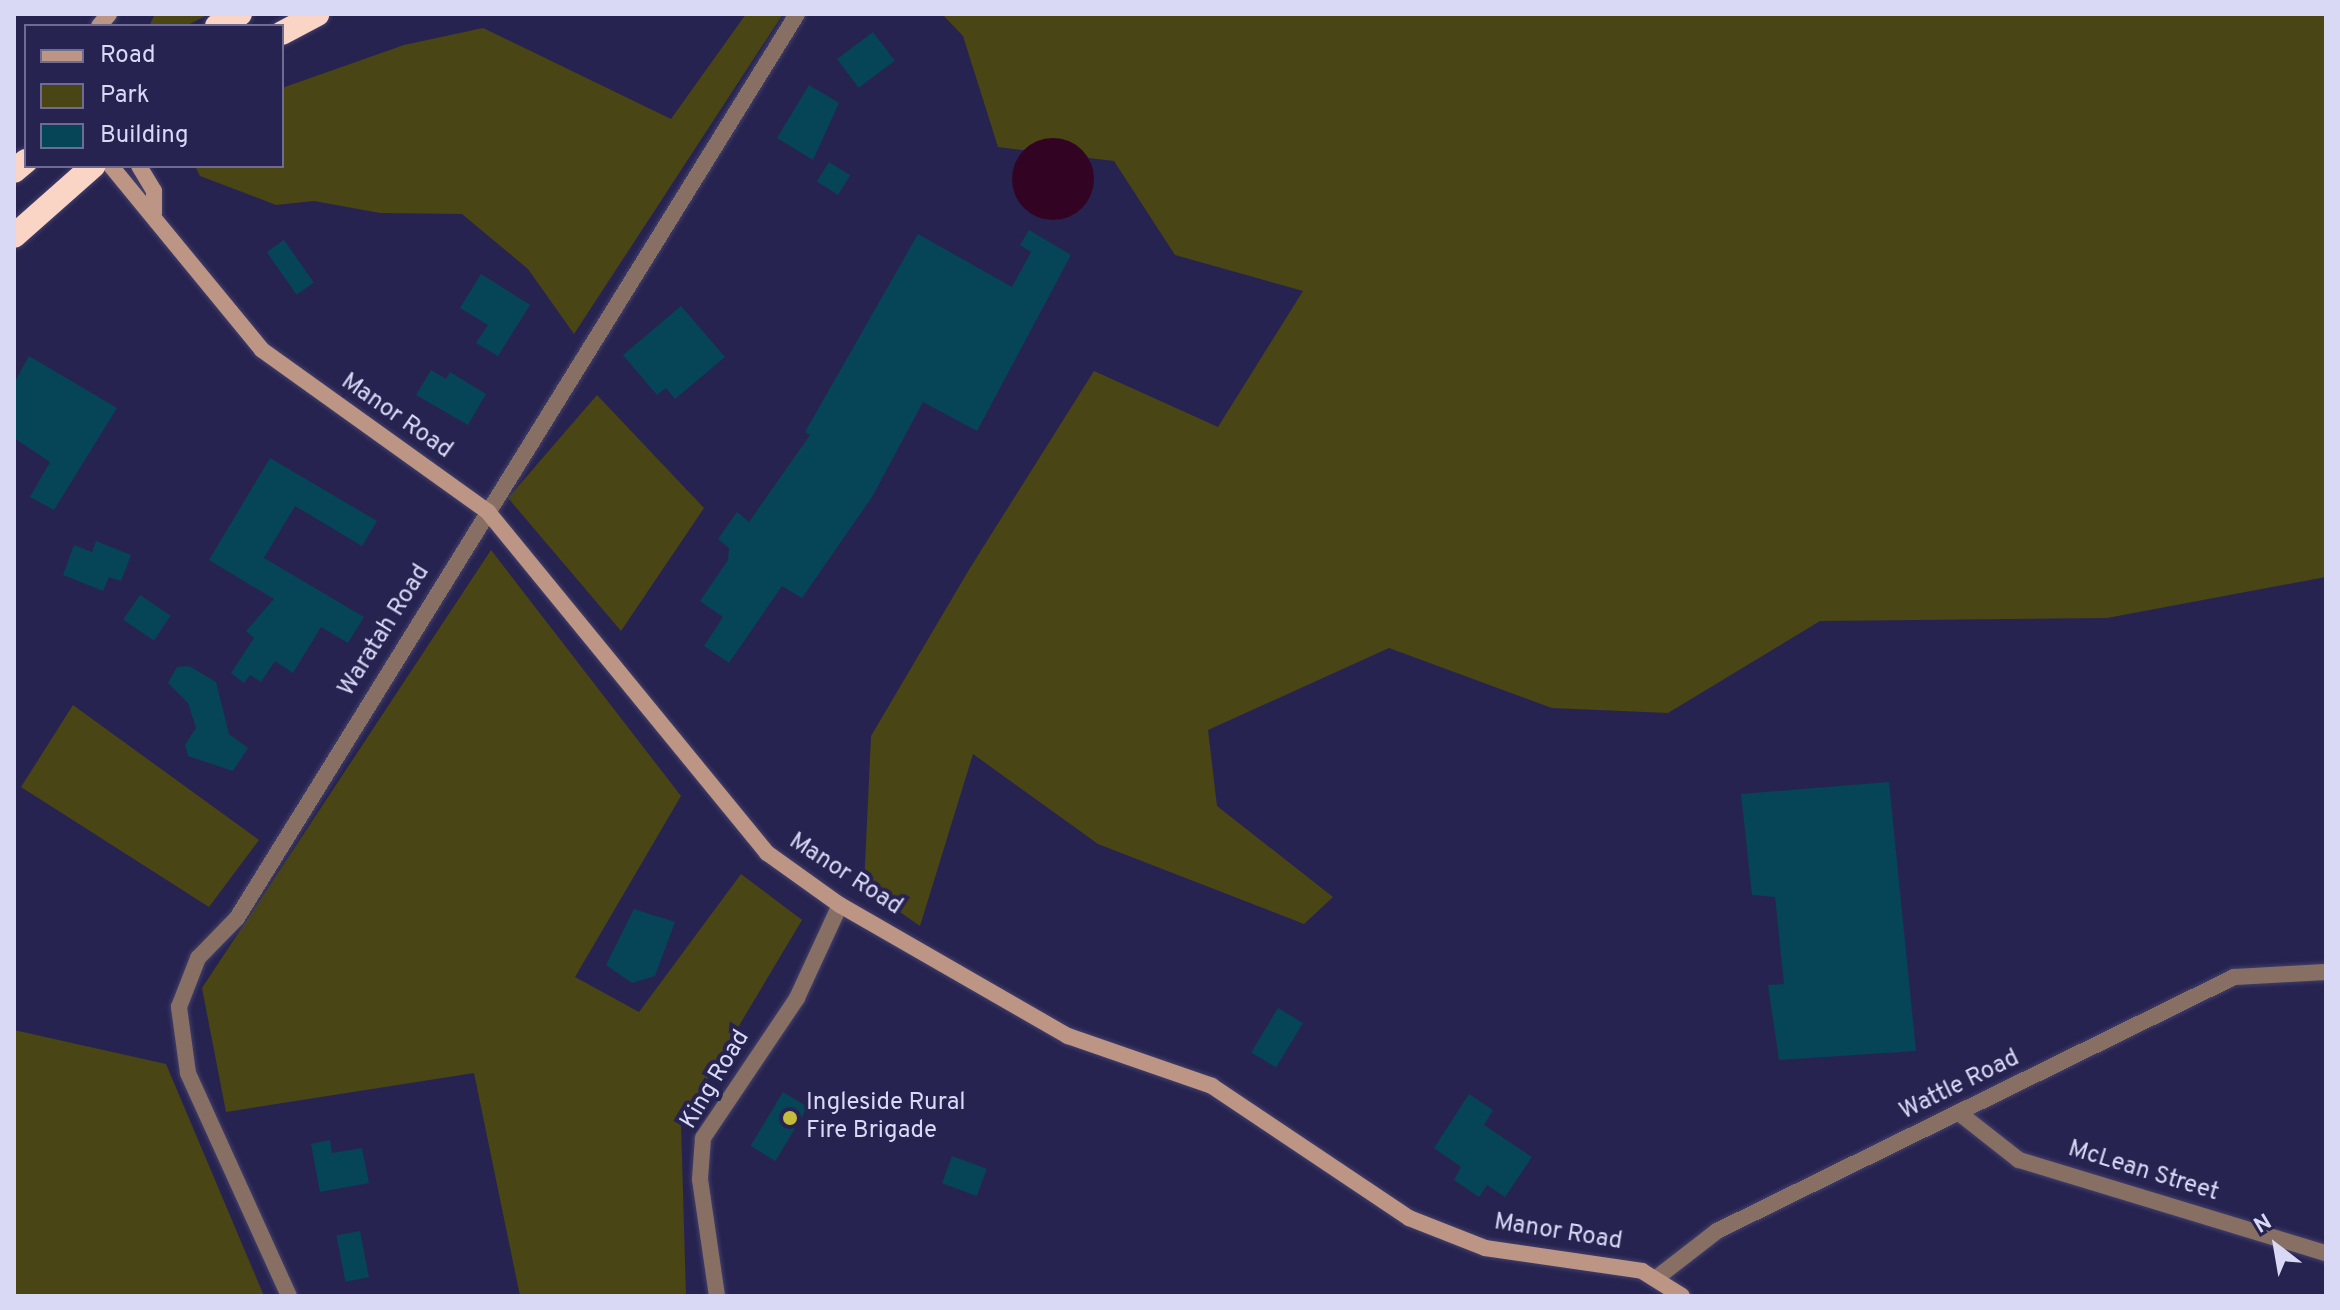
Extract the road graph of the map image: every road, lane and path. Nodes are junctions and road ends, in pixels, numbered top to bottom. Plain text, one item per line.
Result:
1 (240, 14) edge
2 (317, 14) edge
3 (797, 14) edge
4 (221, 24) edge
5 (284, 32) edge
6 (91, 168) edge
7 (112, 168) edge
8 (140, 168) edge
9 (154, 213) junction
10 (14, 236) edge
11 (488, 512) junction
12 (840, 905) junction
13 (2326, 972) edge
14 (1959, 1113) junction
15 (2326, 1253) edge
16 (1659, 1276) junction
17 (289, 1296) edge
18 (717, 1296) edge
19 (1682, 1296) edge

1 - 4 highway
2 - 5 highway
3 - 11 street, Waratah Road
6 - 10 highway
7 - 9 street, Manor Road
8 - 9 street, Manor Road
9 - 11 street, Manor Road
11 - 12 street, Manor Road
11 - 17 street, Waratah Road
12 - 16 street, Manor Road
12 - 18 street, King Road
13 - 14 street, Wattle Road
14 - 15 street, McLean Street
14 - 16 street, Wattle Road
16 - 19 street

